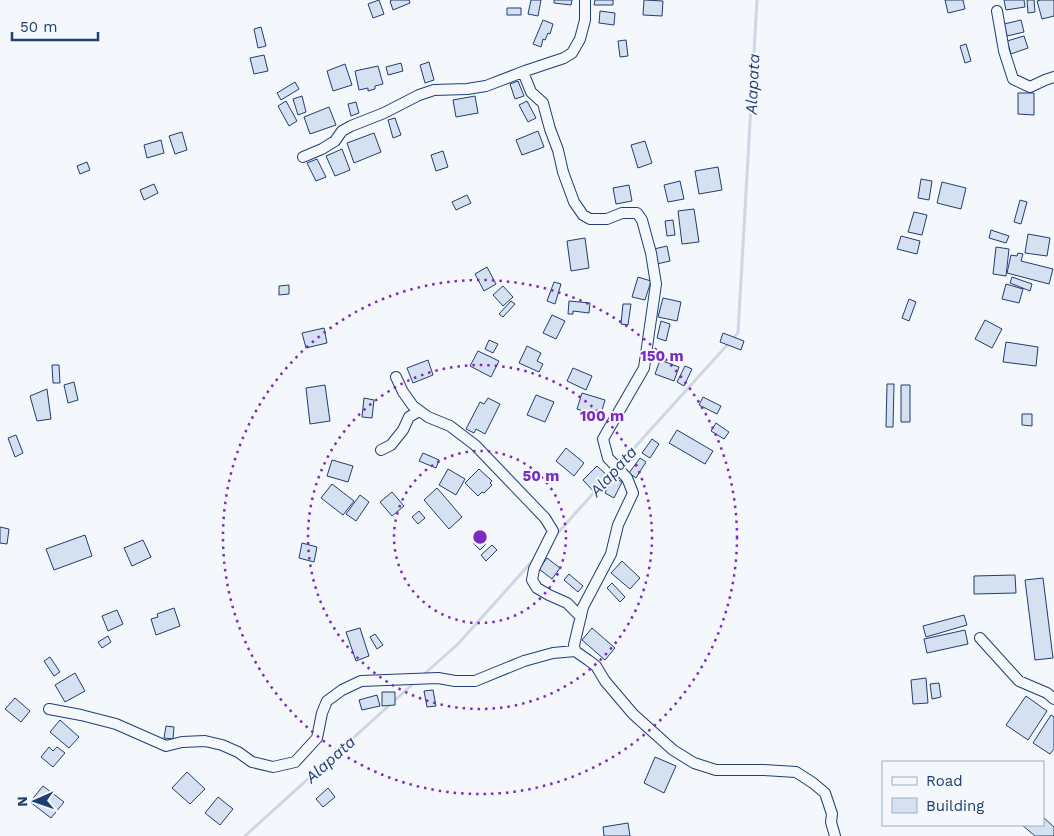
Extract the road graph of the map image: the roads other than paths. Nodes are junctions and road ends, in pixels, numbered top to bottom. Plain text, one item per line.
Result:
1 (585, 0) edge
2 (997, 11) dead end
3 (523, 72) junction
4 (1054, 78) edge
5 (303, 157) dead end
6 (396, 377) dead end
7 (419, 411) junction
8 (381, 450) dead end
9 (581, 617) junction
10 (980, 638) dead end
11 (575, 651) junction
12 (1054, 699) edge
13 (49, 709) dead end
14 (835, 836) edge

1 - 3 street
2 - 4 street
3 - 5 street
3 - 9 street
6 - 7 street
7 - 8 street
7 - 9 street
9 - 11 street
10 - 12 street
11 - 13 street
11 - 14 street

